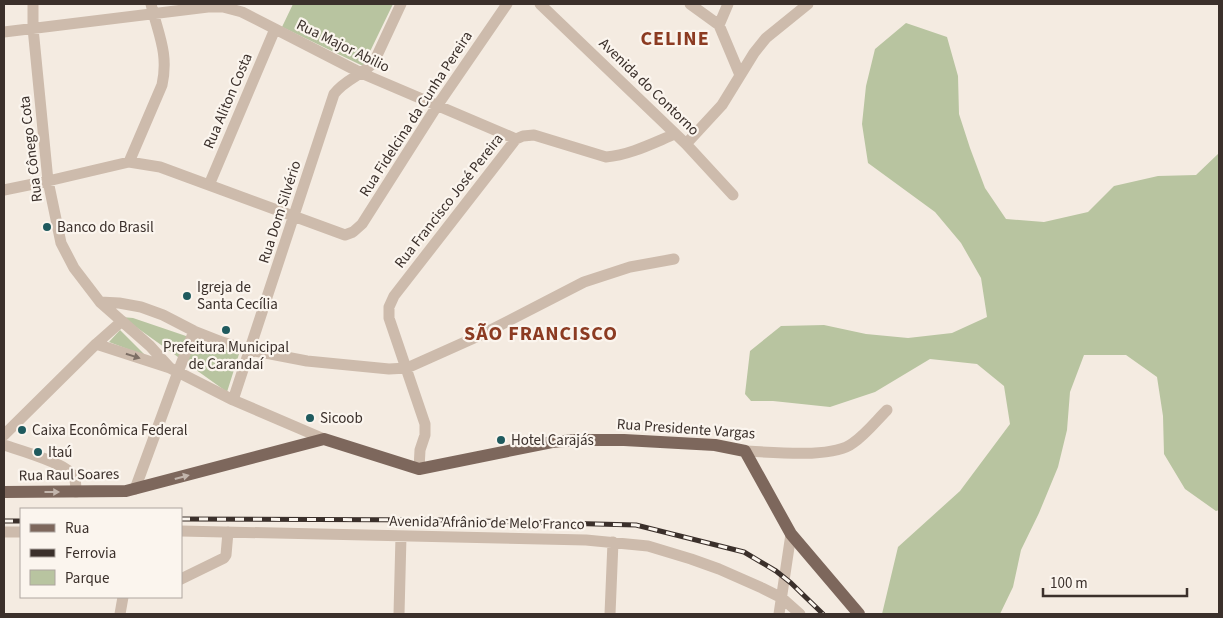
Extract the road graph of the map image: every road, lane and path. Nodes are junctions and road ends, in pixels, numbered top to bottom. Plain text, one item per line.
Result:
1 (32, 4) edge
2 (401, 4) edge
3 (507, 4) edge
4 (540, 4) edge
5 (690, 4) edge
6 (728, 4) edge
7 (808, 4) edge
8 (152, 9) edge
9 (719, 25) junction
10 (33, 28) junction
11 (275, 29) junction
12 (4, 32) edge
13 (361, 73) junction
14 (740, 75) junction
15 (437, 106) junction
16 (675, 134) junction
17 (516, 139) junction
18 (686, 144) junction
19 (130, 162) junction
20 (48, 182) junction
21 (209, 185) junction
22 (4, 190) edge
23 (733, 195) dead end
24 (295, 216) junction
25 (674, 259) dead end
26 (100, 302) junction
27 (122, 321) junction
28 (194, 332) junction
29 (96, 344) junction
30 (249, 350) junction
31 (406, 368) junction
32 (174, 370) junction
33 (233, 400) junction
34 (887, 410) dead end
35 (4, 435) edge
36 (324, 439) junction
37 (4, 445) edge
38 (745, 451) junction
39 (419, 469) junction
40 (135, 490) junction
41 (4, 492) edge
42 (76, 492) junction
43 (182, 531) edge
44 (4, 532) edge
45 (20, 532) edge
46 (228, 532) junction
47 (791, 534) junction
48 (401, 536) junction
49 (613, 542) junction
50 (182, 579) edge
51 (123, 598) edge
52 (782, 598) junction
53 (120, 614) edge
54 (399, 614) edge
55 (610, 614) edge
56 (779, 614) edge
57 (800, 614) edge
58 (859, 614) edge

1 - 10 street, Rua Cônego Cota
2 - 13 street, Rua Dom Silvério
3 - 15 street, Rua Fidelcina da Cunha Pereira
4 - 16 street, Avenida do Contorno
5 - 9 street
6 - 9 street
7 - 14 street
8 - 10 street, Rua Major Abilio
8 - 11 street, Rua Major Abilio
8 - 19 street
9 - 14 street
10 - 12 street, Rua Major Abilio
10 - 20 street, Rua Cônego Cota
11 - 13 street, Rua Major Abilio
11 - 21 street, Rua Aliton Costa
13 - 15 street, Rua Major Abilio
13 - 24 street, Rua Dom Silvério
14 - 18 street
15 - 17 street, Rua Major Abilio
15 - 24 street, Rua Fidelcina da Cunha Pereira
16 - 17 street, Rua Francisco José Pereira
16 - 18 street, Avenida do Contorno
17 - 31 street, Rua Francisco José Pereira
18 - 23 street, Avenida do Contorno
19 - 20 street
19 - 21 street
20 - 22 street
20 - 26 street, Rua Cônego Cota
21 - 24 street
24 - 30 street, Rua Dom Silvério
25 - 31 street
26 - 27 street, Rua Cônego Cota
26 - 28 street
27 - 29 street
27 - 32 street, Rua Cônego Cota
28 - 30 street
28 - 32 street
29 -> 32 street
29 - 35 street
30 - 31 street
30 - 33 street, Rua Dom Silvério
31 - 39 street
32 - 33 street
32 - 40 street
33 - 36 street
34 - 38 street, Rua Presidente Vargas
36 - 39 main road, Rua Presidente Vargas
40 -> 36 main road, Rua Raul Soares
37 - 42 street
38 - 39 main road, Rua Presidente Vargas
38 - 47 main road
40 - 42 main road, Rua Raul Soares
41 -> 42 main road, Rua Raul Soares
43 - 46 street, Avenida Afrânio de Melo Franco
44 - 45 street
46 - 48 street, Avenida Afrânio de Melo Franco
46 - 50 street
47 - 52 street
47 - 58 main road
48 - 49 street, Avenida Afrânio de Melo Franco
48 - 54 street
49 - 52 street, Avenida Afrânio de Melo Franco
49 - 55 street
51 - 53 street
52 - 56 street
52 - 57 street, Avenida Afrânio de Melo Franco

